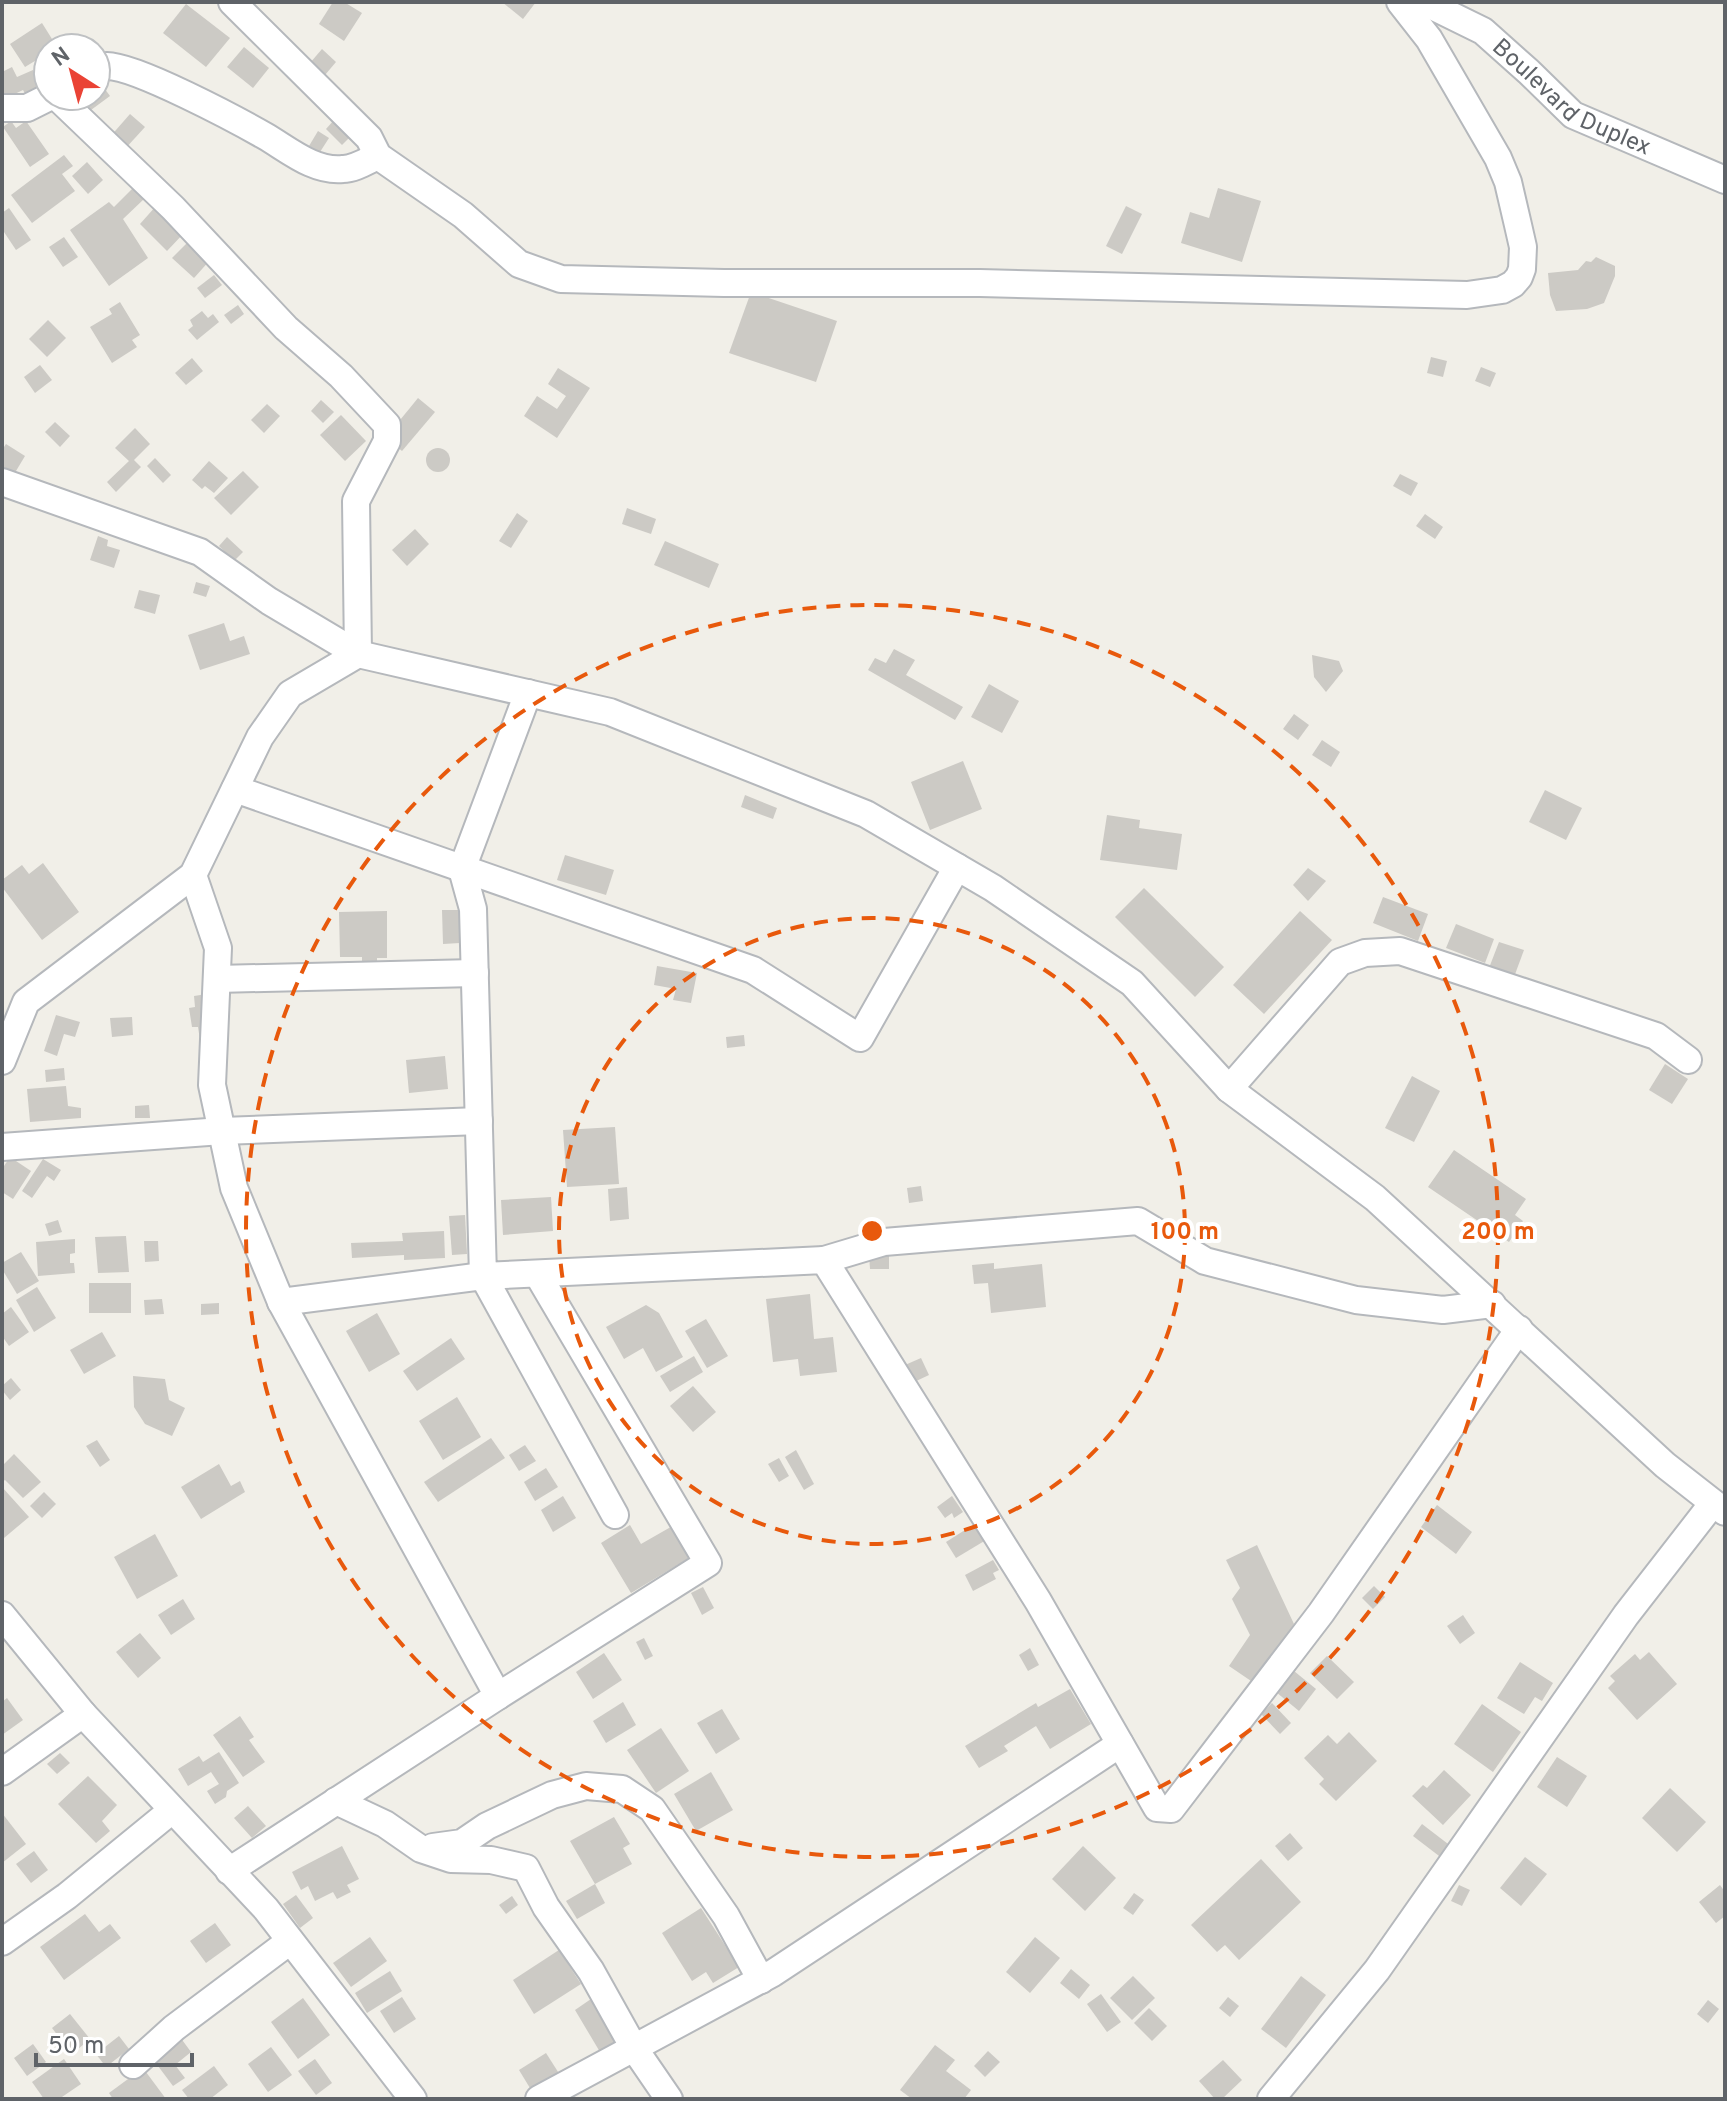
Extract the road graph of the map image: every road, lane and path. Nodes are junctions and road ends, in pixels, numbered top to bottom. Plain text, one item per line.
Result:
1 (232, 2) edge
2 (1400, 2) edge
3 (1424, 2) edge
4 (112, 67) edge
5 (32, 106) edge
6 (2, 108) edge
7 (71, 112) edge
8 (378, 156) junction
9 (1725, 180) edge
10 (2, 482) edge
11 (358, 654) junction
12 (528, 693) junction
13 (235, 789) junction
14 (957, 867) junction
15 (462, 869) junction
16 (193, 875) junction
17 (475, 973) junction
18 (217, 979) junction
19 (1688, 1060) dead end
20 (2, 1061) edge
21 (1229, 1089) junction
22 (479, 1121) junction
23 (222, 1131) junction
24 (2, 1147) edge
25 (824, 1260) junction
26 (538, 1275) junction
27 (483, 1276) junction
28 (281, 1302) junction
29 (1492, 1304) junction
30 (1519, 1329) junction
31 (1719, 1507) edge
32 (615, 1515) dead end
33 (2, 1615) edge
34 (498, 1696) junction
35 (83, 1714) junction
36 (1120, 1744) junction
37 (2, 1772) edge
38 (336, 1801) junction
39 (171, 1811) junction
40 (421, 1849) junction
41 (229, 1871) junction
42 (290, 1941) junction
43 (2, 1942) edge
44 (761, 1980) junction
45 (634, 2048) junction
46 (133, 2065) dead end
47 (403, 2096) edge
48 (539, 2099) edge
49 (669, 2099) edge
50 (1271, 2099) edge

1 - 8 street
2 - 8 street
3 - 9 street, Boulevard Duplex
4 - 8 street
5 - 6 street
7 - 11 street
10 - 11 street
11 - 12 street
11 - 13 street
12 - 14 street
12 - 15 street
13 - 15 street
13 - 16 street
14 - 15 street
14 - 21 street
15 - 17 street
16 - 18 street
16 - 20 street
17 - 18 street
17 - 22 street
18 - 23 street
19 - 21 street
21 - 29 street
22 - 23 street
22 - 27 street
23 - 24 street
23 - 28 street
25 - 26 street
25 - 29 street
25 - 36 street
26 - 27 street
26 - 34 street
27 - 28 street
27 - 32 street
28 - 34 street
29 - 30 street
30 - 31 street
30 - 36 street
31 - 50 street
33 - 35 street
34 - 38 street
35 - 37 street
35 - 39 street
36 - 44 street
38 - 40 street
38 - 41 street
39 - 41 street
39 - 43 street
40 - 44 street
40 - 45 street
41 - 42 street
42 - 46 street
42 - 47 street
44 - 45 street
45 - 48 street
45 - 49 street

